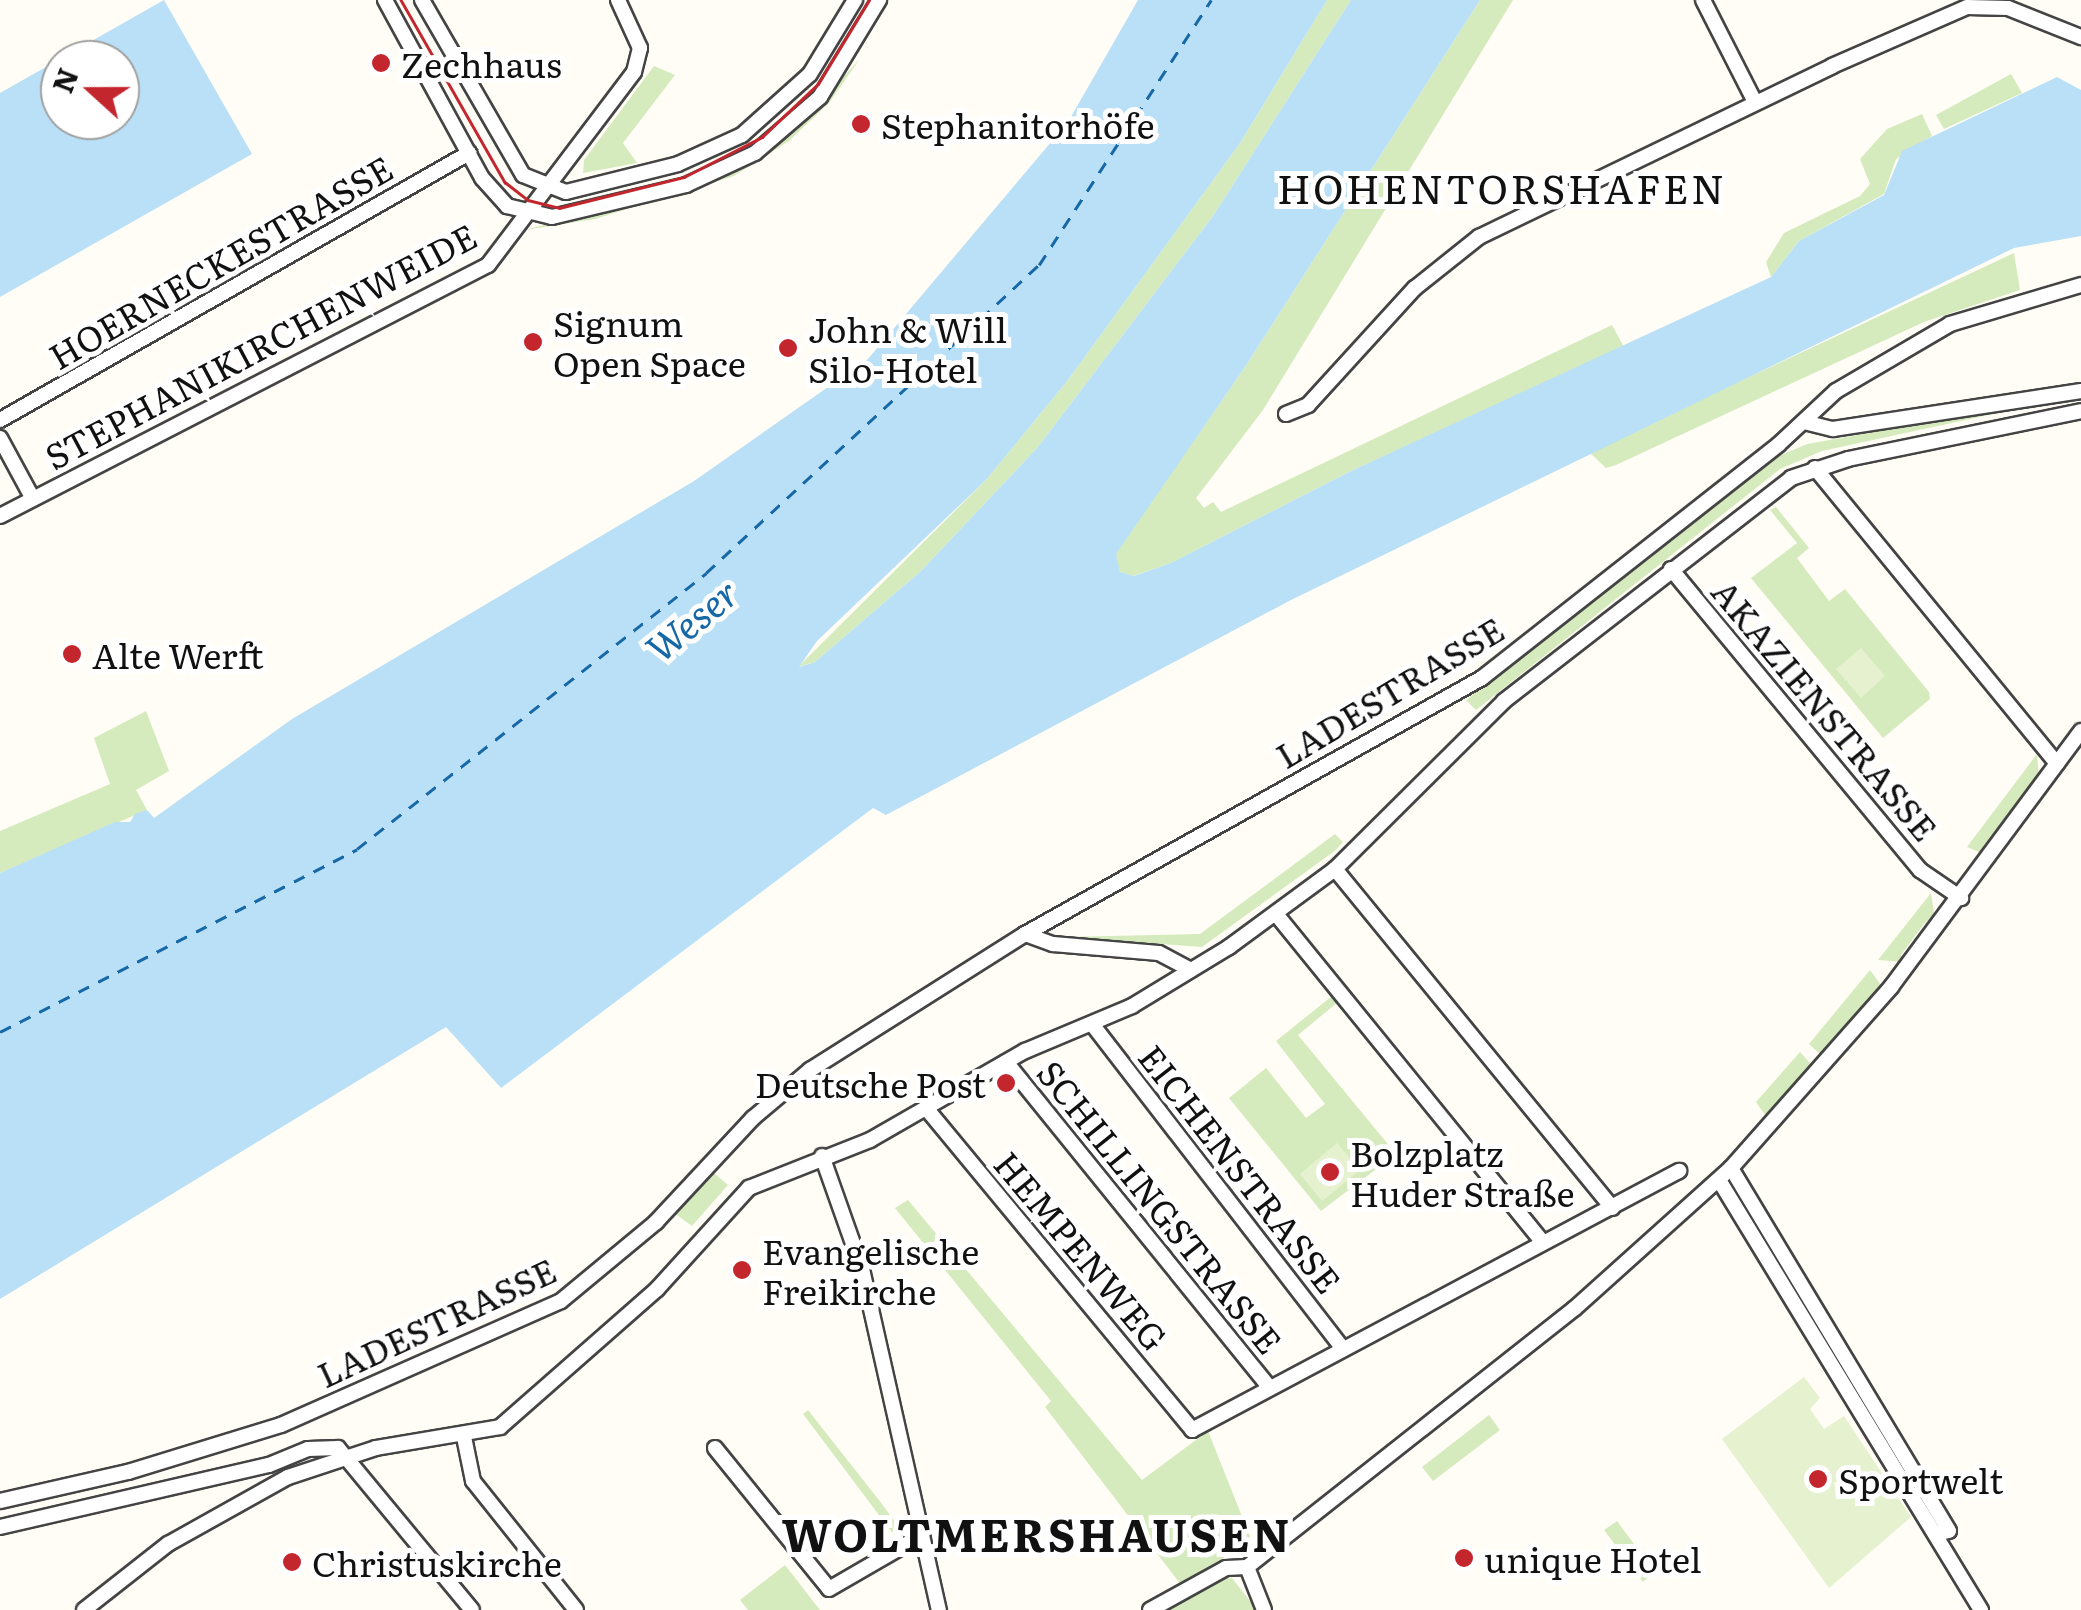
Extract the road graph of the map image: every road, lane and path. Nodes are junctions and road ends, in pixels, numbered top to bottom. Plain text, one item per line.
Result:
1 (385, 0) edge
2 (422, 0) edge
3 (618, 0) edge
4 (855, 0) edge
5 (879, 0) edge
6 (1704, 0) edge
7 (2081, 37) edge
8 (1755, 102) junction
9 (469, 153) junction
10 (544, 188) junction
11 (526, 215) junction
12 (2081, 285) edge
13 (2081, 391) edge
14 (2081, 410) edge
15 (1286, 414) dead end
16 (0, 420) edge
17 (1804, 422) junction
18 (0, 438) edge
19 (1815, 468) junction
20 (33, 499) junction
21 (0, 516) edge
22 (1671, 569) junction
23 (2081, 731) edge
24 (2057, 764) junction
25 (1335, 868) junction
26 (1936, 887) junction
27 (1961, 898) junction
28 (1276, 914) junction
29 (1946, 917) junction
30 (1025, 934) junction
31 (1191, 970) junction
32 (1092, 1024) junction
33 (1006, 1062) junction
34 (926, 1108) junction
35 (822, 1156) junction
36 (1732, 1168) junction
37 (1679, 1172) dead end
38 (1719, 1180) junction
39 (1612, 1208) junction
40 (1542, 1241) junction
41 (1343, 1348) junction
42 (1851, 1379) junction
43 (1270, 1388) junction
44 (464, 1437) junction
45 (715, 1448) dead end
46 (349, 1456) junction
47 (128, 1472) junction
48 (132, 1495) junction
49 (0, 1501) edge
50 (0, 1526) edge
51 (922, 1535) junction
52 (1247, 1567) junction
53 (84, 1610) edge
54 (472, 1610) edge
55 (576, 1610) edge
56 (939, 1610) edge
57 (1150, 1610) edge
58 (1264, 1610) edge
59 (1981, 1610) edge

1 - 9 street
2 - 10 street
3 - 10 street, STEPHANIKIRCHENWEIDE
4 - 10 street
5 - 11 street
6 - 8 street
7 - 8 street
8 - 15 street
9 - 11 street
9 - 16 street, HOERNECKESTRASSE
10 - 11 street, STEPHANIKIRCHENWEIDE
11 - 20 street, STEPHANIKIRCHENWEIDE
12 - 17 street, LADESTRASSE
13 - 17 street
14 - 19 street
17 - 30 street, LADESTRASSE
18 - 20 street, STEPHANIKIRCHENWEIDE
19 - 22 street
19 - 24 street
20 - 21 street, STEPHANIKIRCHENWEIDE
22 - 25 street
22 - 26 street, AKAZIENSTRASSE
23 - 24 street
24 - 27 street
25 - 28 street
25 - 39 street
26 - 27 street, AKAZIENSTRASSE
26 - 29 street, AKAZIENSTRASSE
27 - 29 street
28 - 31 street
28 - 40 street
29 - 36 street
30 - 31 street
30 - 47 street, LADESTRASSE
31 - 32 street
32 - 33 street
32 - 41 street, EICHENSTRASSE
33 - 34 street
33 - 43 street, SCHILLINGSTRASSE
34 - 35 street
34 - 43 street, HEMPENWEG
35 - 44 street
35 - 51 street
36 - 38 street
36 - 42 street
37 - 39 street
38 - 42 street
38 - 52 street
39 - 40 street
40 - 41 street
41 - 43 street
42 - 59 street
44 - 46 street
44 - 55 street
45 - 51 street
46 - 48 street
46 - 53 street
46 - 54 street
47 - 48 street
47 - 49 street, LADESTRASSE
48 - 50 street
51 - 56 street
52 - 57 street
52 - 58 street

